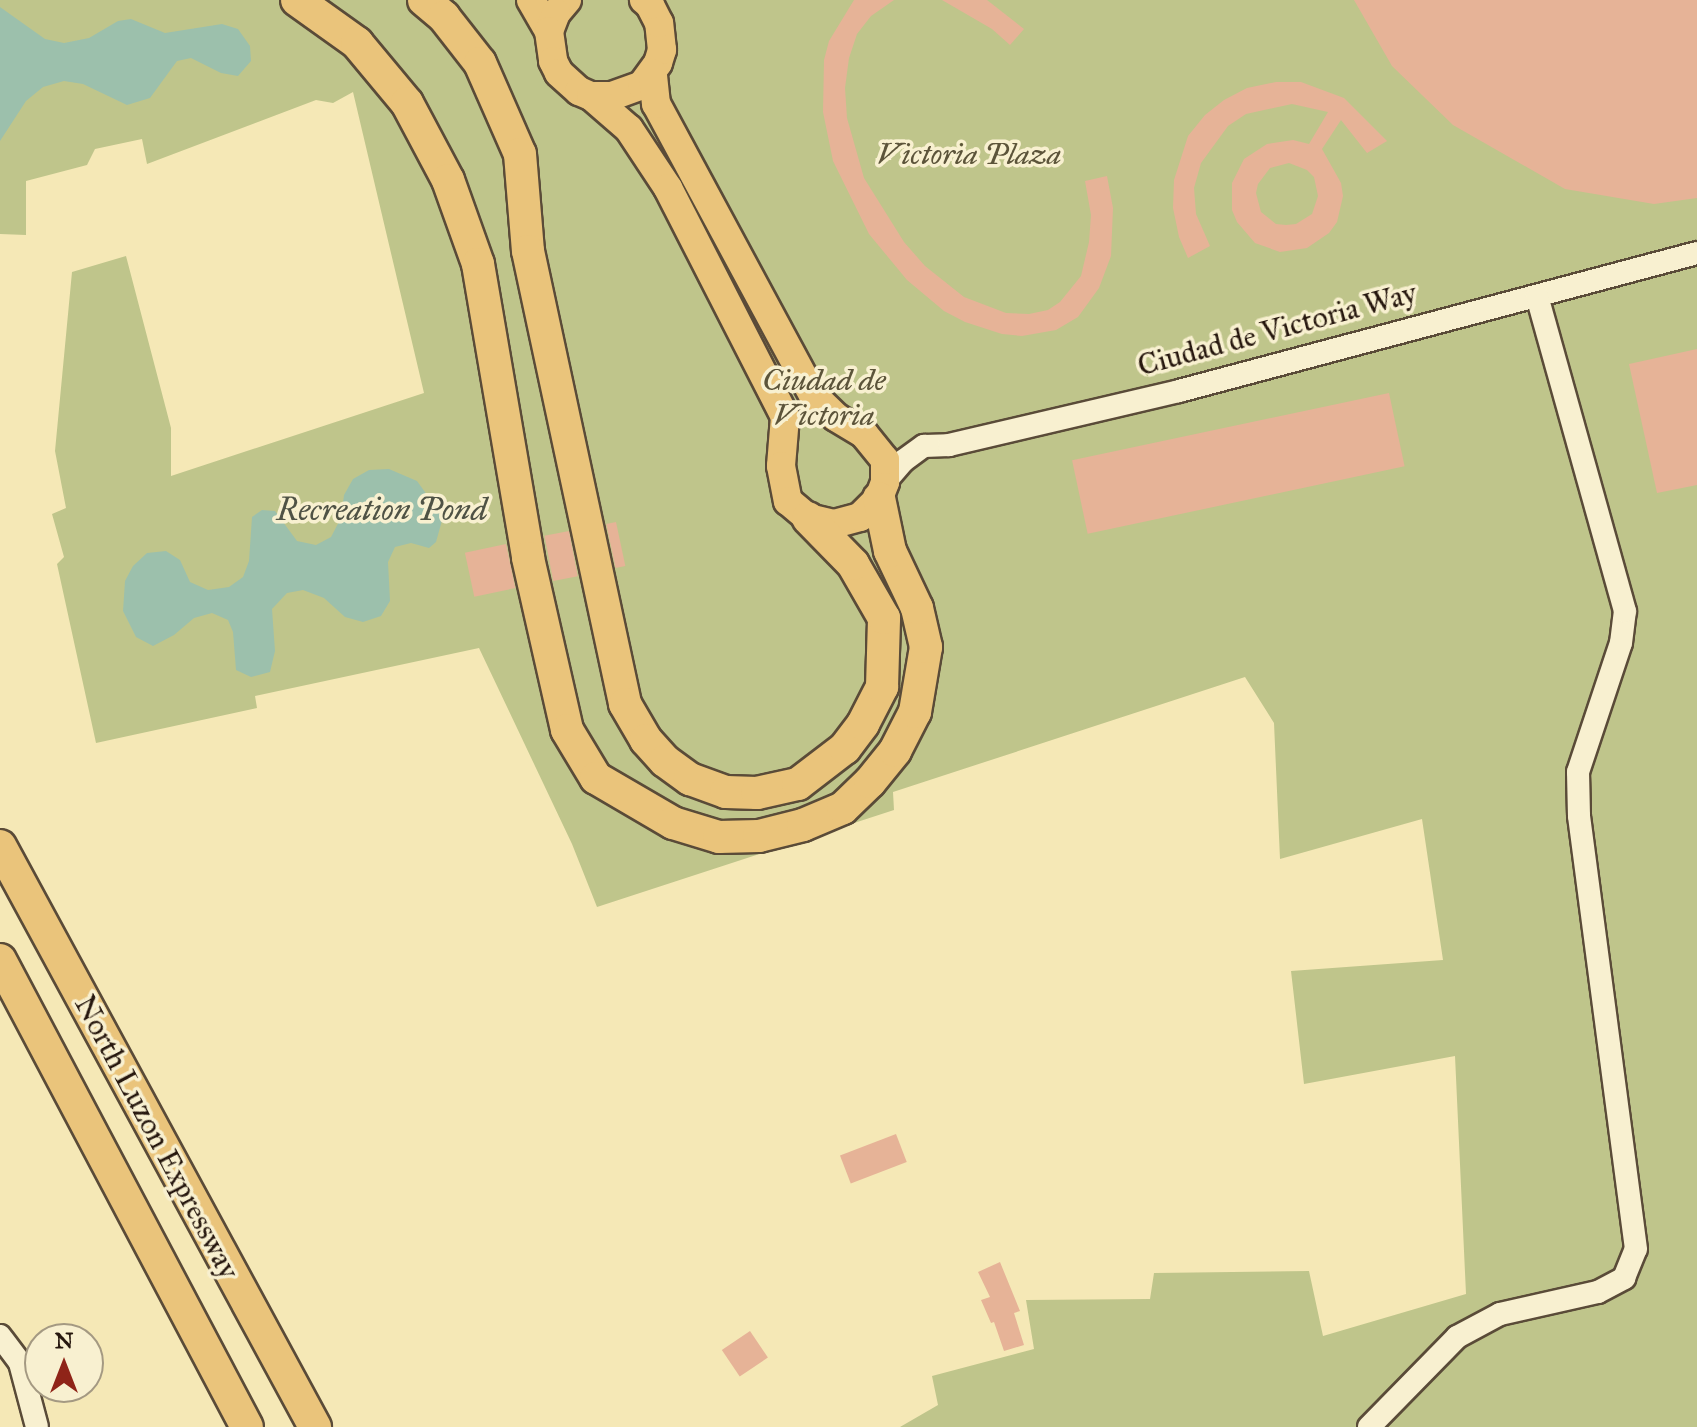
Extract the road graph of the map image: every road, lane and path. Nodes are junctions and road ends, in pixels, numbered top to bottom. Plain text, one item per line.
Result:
1 (297, 0) edge
2 (424, 0) edge
3 (531, 0) edge
4 (567, 0) edge
5 (644, 0) edge
6 (549, 31) junction
7 (653, 73) junction
8 (591, 96) junction
9 (1697, 253) edge
10 (1537, 296) junction
11 (882, 490) junction
12 (808, 518) junction
13 (0, 846) edge
14 (0, 960) edge
15 (0, 1336) edge
16 (37, 1427) edge
17 (247, 1427) edge
18 (315, 1427) edge
19 (1369, 1427) edge

1 - 11 highway
2 - 12 highway
3 - 6 main road
4 - 6 main road
5 - 7 main road
6 - 8 main road
7 - 8 main road
7 - 11 main road
8 - 12 main road
9 - 10 street, Ciudad de Victoria Way
10 - 11 street, Ciudad de Victoria Way
10 - 19 street
11 - 12 main road
13 - 18 highway, North Luzon Expressway
14 - 17 highway, North Luzon Expressway
15 - 16 street

